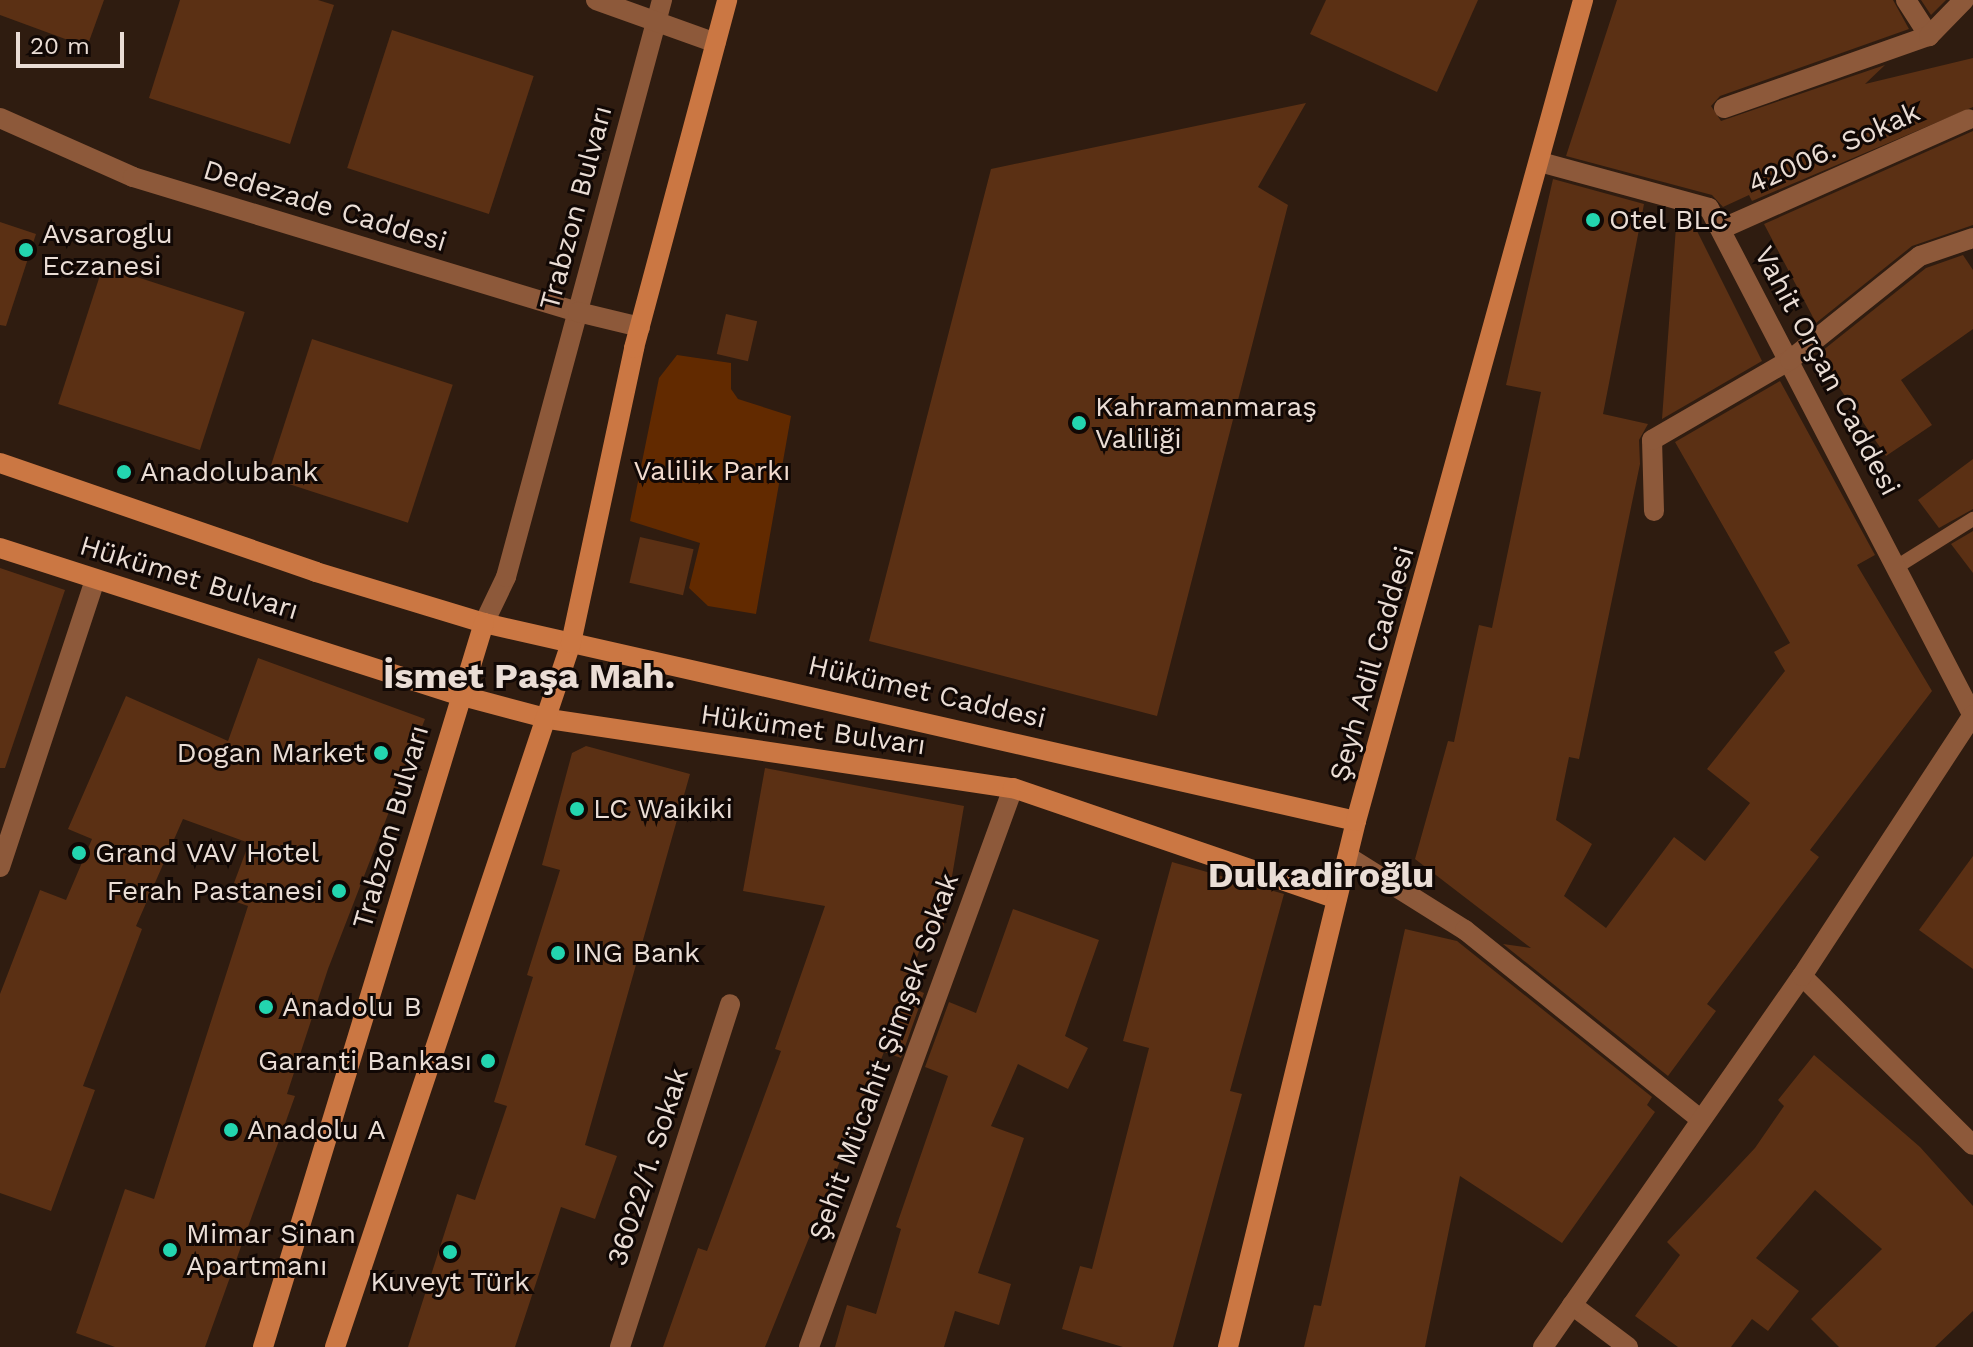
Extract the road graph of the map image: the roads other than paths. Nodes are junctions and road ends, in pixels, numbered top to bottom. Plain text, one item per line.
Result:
1 (596, 0) edge
2 (662, 0) edge
3 (727, 0) edge
4 (1583, 0) edge
5 (1906, 0) edge
6 (1964, 0) edge
7 (654, 25) junction
8 (1929, 36) junction
9 (716, 43) junction
10 (1724, 108) dead end
11 (0, 118) edge
12 (1969, 119) dead end
13 (1540, 162) junction
14 (1721, 229) junction
15 (1973, 238) edge
16 (578, 312) junction
17 (640, 327) junction
18 (1790, 360) junction
19 (0, 463) edge
20 (1654, 511) dead end
21 (1973, 519) edge
22 (0, 548) edge
23 (1898, 566) junction
24 (95, 580) junction
25 (484, 623) junction
26 (571, 643) junction
27 (459, 695) junction
28 (1973, 716) edge
29 (549, 719) junction
30 (1013, 788) junction
31 (1356, 821) junction
32 (1350, 858) junction
33 (0, 867) edge
34 (1337, 899) junction
35 (1802, 976) junction
36 (730, 1004) dead end
37 (1700, 1119) junction
38 (1973, 1145) edge
39 (1572, 1305) junction
40 (263, 1347) edge
41 (335, 1347) edge
42 (620, 1347) edge
43 (809, 1347) edge
44 (1228, 1347) edge
45 (1543, 1347) edge
46 (1628, 1347) edge

1 - 7 street
2 - 7 street, Trabzon Bulvarı
3 - 9 main road
4 - 13 main road, Şeyh Adil Caddesi
5 - 8 street
6 - 8 street
7 - 9 street
7 - 16 street, Trabzon Bulvarı
8 - 10 street
9 - 17 main road
11 - 16 street, Dedezade Caddesi
12 - 14 street, 42006. Sokak
13 - 14 street, Vahit Orçan Caddesi
13 - 31 main road, Şeyh Adil Caddesi
14 - 18 street, Vahit Orçan Caddesi
15 - 18 street
16 - 17 street, Dedezade Caddesi
16 - 25 street, Trabzon Bulvarı
17 - 26 main road
18 - 20 street
18 - 23 street, Vahit Orçan Caddesi
19 - 25 main road, Hükümet Bulvarı
21 - 23 lane
22 - 24 main road, Hükümet Bulvarı
23 - 28 street, Vahit Orçan Caddesi
24 - 27 main road, Hükümet Bulvarı
24 - 33 street
25 - 26 main road, Hükümet Caddesi
25 - 27 main road, Trabzon Bulvarı
26 - 29 main road
26 - 31 main road, Hükümet Caddesi
27 - 29 main road, Hükümet Bulvarı
27 - 40 main road, Trabzon Bulvarı
28 - 35 street
29 - 30 main road, Hükümet Bulvarı
29 - 41 main road
30 - 34 main road, Hükümet Bulvarı
30 - 43 street, Şehit Mücahit Şimşek Sokak
31 - 32 main road, Şeyh Adil Caddesi
32 - 34 main road, Şeyh Adil Caddesi
32 - 37 street
34 - 44 main road, Şeyh Adil Caddesi
35 - 37 street
35 - 38 street
36 - 42 street, 36022/1. Sokak
37 - 39 street
39 - 45 street
39 - 46 street

